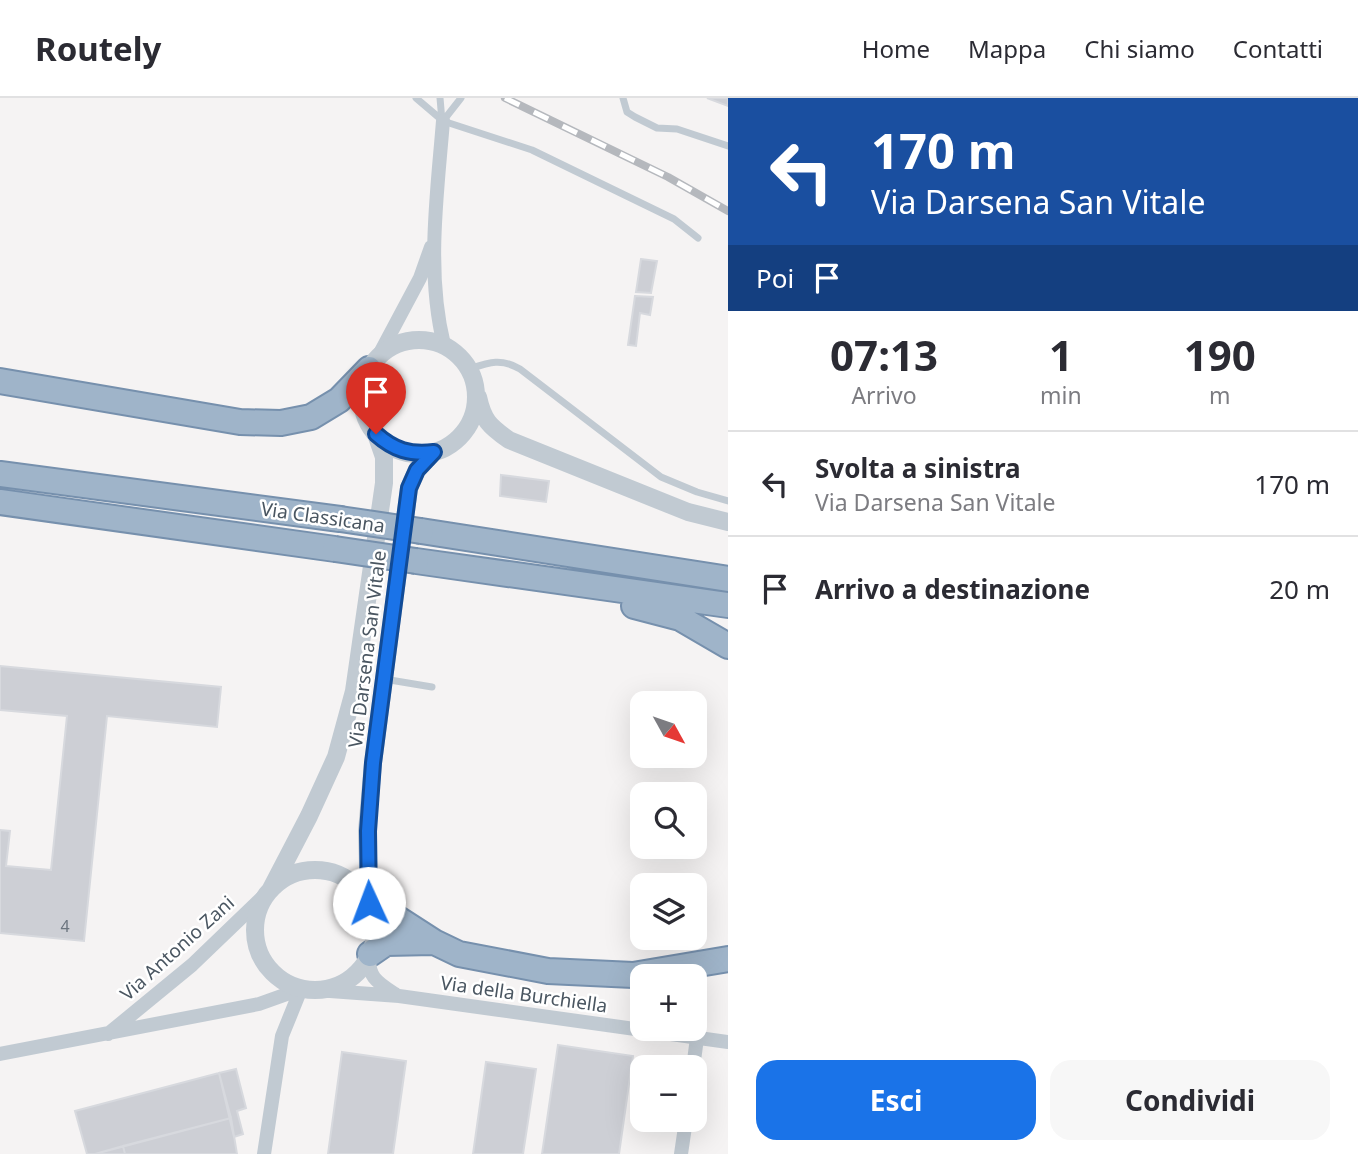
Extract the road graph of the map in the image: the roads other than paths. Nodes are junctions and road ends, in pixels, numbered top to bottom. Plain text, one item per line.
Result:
1 (416, 98) edge
2 (440, 98) edge
3 (460, 98) edge
4 (623, 98) edge
5 (443, 121) junction
6 (728, 146) edge
7 (435, 235) junction
8 (698, 238) dead end
9 (444, 345) junction
10 (374, 362) junction
11 (469, 369) junction
12 (0, 381) edge
13 (475, 388) junction
14 (376, 434) junction
15 (434, 452) junction
16 (0, 474) edge
17 (728, 501) edge
18 (0, 502) edge
19 (728, 522) edge
20 (537, 578) junction
21 (728, 579) edge
22 (728, 605) edge
23 (728, 646) edge
24 (384, 679) junction
25 (432, 687) dead end
26 (271, 889) junction
27 (369, 903) junction
28 (434, 942) junction
29 (728, 952) edge
30 (370, 954) junction
31 (728, 959) edge
32 (696, 964) edge
33 (703, 964) edge
34 (630, 975) edge
35 (309, 989) junction
36 (399, 996) junction
37 (630, 1029) edge
38 (107, 1035) junction
39 (707, 1039) edge
40 (728, 1042) edge
41 (0, 1054) edge
42 (684, 1132) edge
43 (264, 1154) edge
44 (681, 1154) edge

1 - 5 lane
2 - 5 lane
3 - 5 lane
4 - 6 lane
5 - 7 street, Via Darsena San Vitale
5 - 8 lane
7 - 9 street, Via Darsena San Vitale
7 - 10 street, Via Darsena San Vitale
9 - 10 street
9 - 11 street, Via Darsena San Vitale
10 - 12 highway
10 - 14 street, Via Darsena San Vitale
11 - 13 street, Via Darsena San Vitale
11 - 17 lane
13 - 15 street, Via Darsena San Vitale
13 - 19 street
14 - 15 street
14 - 26 street, Via Darsena San Vitale
15 - 24 street, Via Darsena San Vitale
16 - 21 highway, Via Classicana, bridge
18 - 20 highway, Via Classicana, bridge
20 - 22 highway, Via Classicana
20 - 23 highway
24 - 25 lane
24 - 27 street, Via Darsena San Vitale
26 - 27 street
26 - 35 street
26 - 38 street, Via Antonio Zani
27 - 28 highway
27 - 30 street
28 - 30 highway
28 - 34 highway
29 - 32 highway
30 - 35 street
30 - 36 street, Via della Burchiella
31 - 33 highway
35 - 36 street, Via della Burchiella
35 - 38 street, Via Antonio Zani
35 - 43 street
36 - 37 street, Via della Burchiella
38 - 41 street, Via Antonio Zani
39 - 40 street, Via della Burchiella
42 - 44 street

